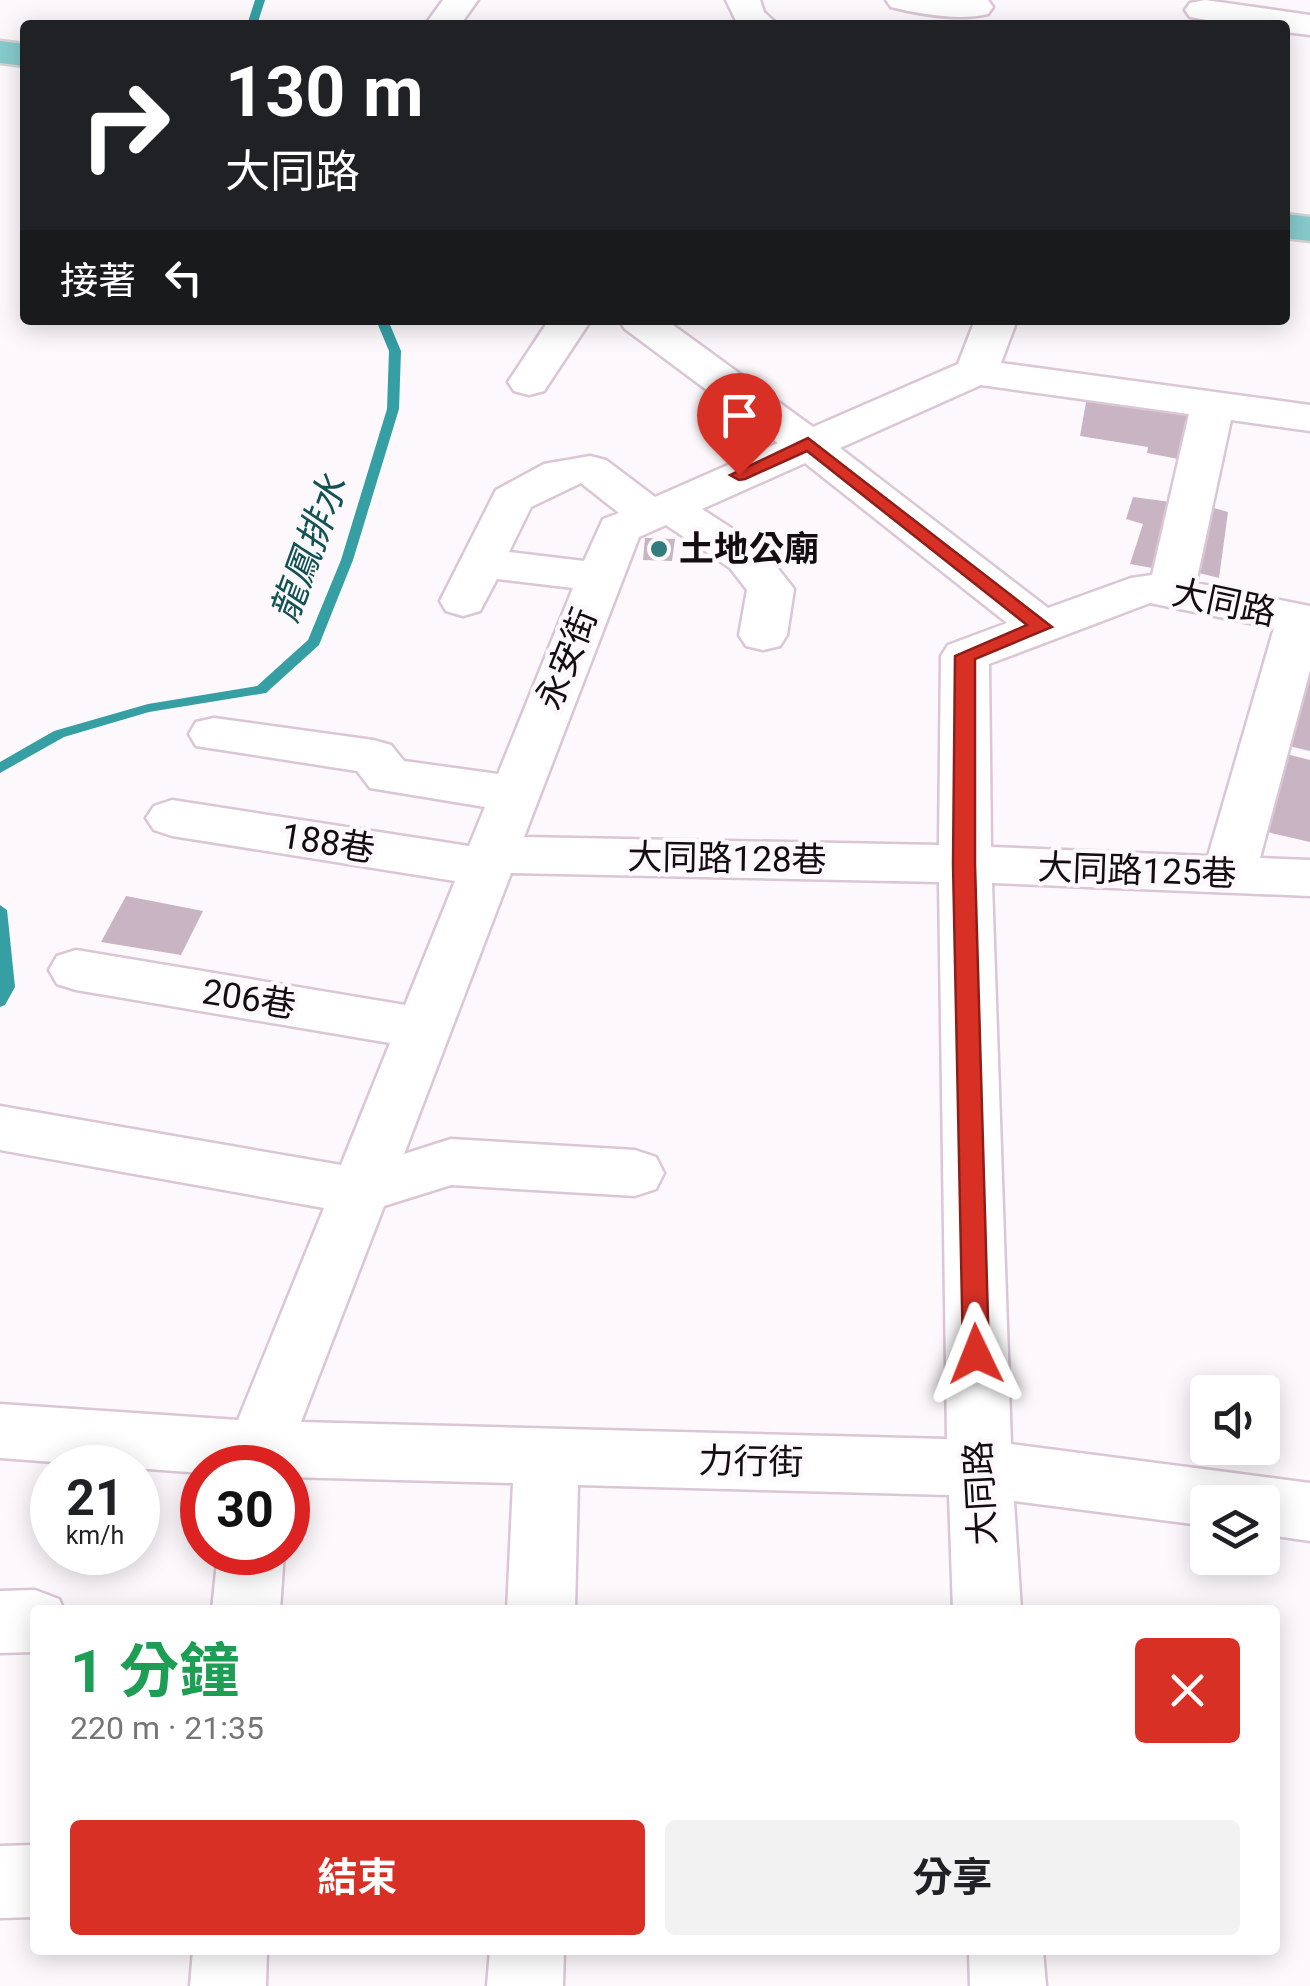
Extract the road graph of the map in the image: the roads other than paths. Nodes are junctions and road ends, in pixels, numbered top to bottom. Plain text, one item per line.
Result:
1 (461, 0) edge
2 (902, 0) edge
3 (976, 7) dead end
4 (1202, 10) dead end
5 (446, 20) edge
6 (1274, 20) edge
7 (567, 325) edge
8 (647, 325) edge
9 (994, 325) edge
10 (976, 372) junction
11 (529, 382) dead end
12 (1213, 405) junction
13 (1310, 418) edge
14 (808, 444) junction
15 (660, 511) junction
16 (600, 576) junction
17 (1172, 592) junction
18 (1305, 620) edge
19 (1042, 627) junction
20 (763, 635) dead end
21 (214, 734) dead end
22 (514, 794) junction
23 (172, 818) dead end
24 (487, 861) junction
25 (964, 864) junction
26 (1229, 875) junction
27 (1310, 878) edge
28 (76, 970) dead end
29 (422, 1028) junction
30 (0, 1128) edge
31 (636, 1173) dead end
32 (358, 1191) junction
33 (0, 1432) edge
34 (263, 1445) edge
35 (180, 1450) edge
36 (548, 1456) junction
37 (310, 1458) edge
38 (979, 1468) junction
39 (1190, 1495) edge
40 (1280, 1508) edge
41 (1310, 1512) edge
42 (249, 1575) edge
43 (246, 1605) edge
44 (541, 1605) edge
45 (987, 1605) edge
46 (30, 1621) edge
47 (0, 1622) edge
48 (30, 1881) edge
49 (0, 1882) edge
50 (230, 1955) edge
51 (527, 1955) edge
52 (1006, 1955) edge
53 (228, 1986) edge
54 (525, 1986) edge
55 (1008, 1986) edge

1 - 5 street
2 - 3 street
4 - 6 street
7 - 11 street
8 - 14 street
9 - 10 street
10 - 12 street
10 - 14 street, 永安街
12 - 13 street
12 - 17 street
14 - 15 street, 永安街
14 - 19 street
15 - 16 street, 永安街
15 - 16 street
15 - 20 street
16 - 22 street, 永安街
17 - 18 street, 大同路
17 - 19 street, 大同路
18 - 26 street
19 - 25 street, 大同路
21 - 22 street
22 - 24 street, 永安街
23 - 24 street, 188巷
24 - 25 street, 大同路128巷
24 - 29 street, 永安街
25 - 26 street, 大同路125巷
25 - 38 street, 大同路
26 - 27 street, 大同路125巷
28 - 29 street, 206巷
29 - 32 street, 永安街
30 - 32 street
31 - 32 street
32 - 34 street, 永安街
33 - 35 street, 力行街
36 - 37 street, 力行街
36 - 38 street, 力行街
36 - 44 street
38 - 39 street, 力行街
38 - 45 street, 大同路
40 - 41 street
42 - 43 street
46 - 47 street
48 - 49 street
50 - 53 street
51 - 54 street
52 - 55 street

